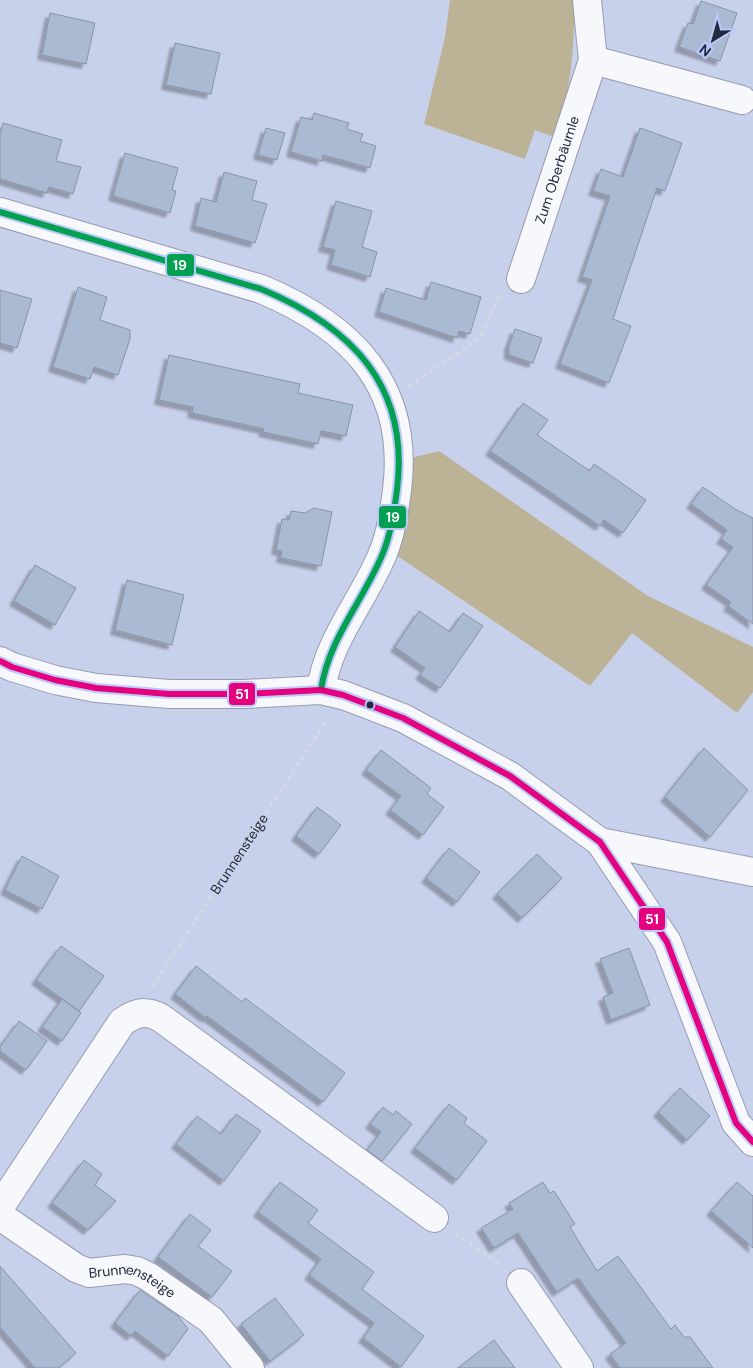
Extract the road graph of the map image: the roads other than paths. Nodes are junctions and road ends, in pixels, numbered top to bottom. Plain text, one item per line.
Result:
1 (587, 0) edge
2 (593, 60) junction
3 (742, 100) dead end
4 (0, 212) edge
5 (521, 279) road end
6 (0, 661) edge
7 (332, 693) junction
8 (600, 842) junction
9 (753, 872) edge
10 (753, 1142) edge
11 (0, 1207) edge
12 (0, 1216) edge
13 (434, 1218) road end
14 (521, 1283) road end
15 (250, 1368) edge
16 (579, 1368) edge

1 - 2 street, Zum Oberbäumle
2 - 3 street
2 - 5 street, Zum Oberbäumle
4 - 7 street
6 - 7 street
7 - 8 street
8 - 9 street
8 - 10 street
11 - 13 street
12 - 15 street, Brunnensteige
14 - 16 street

